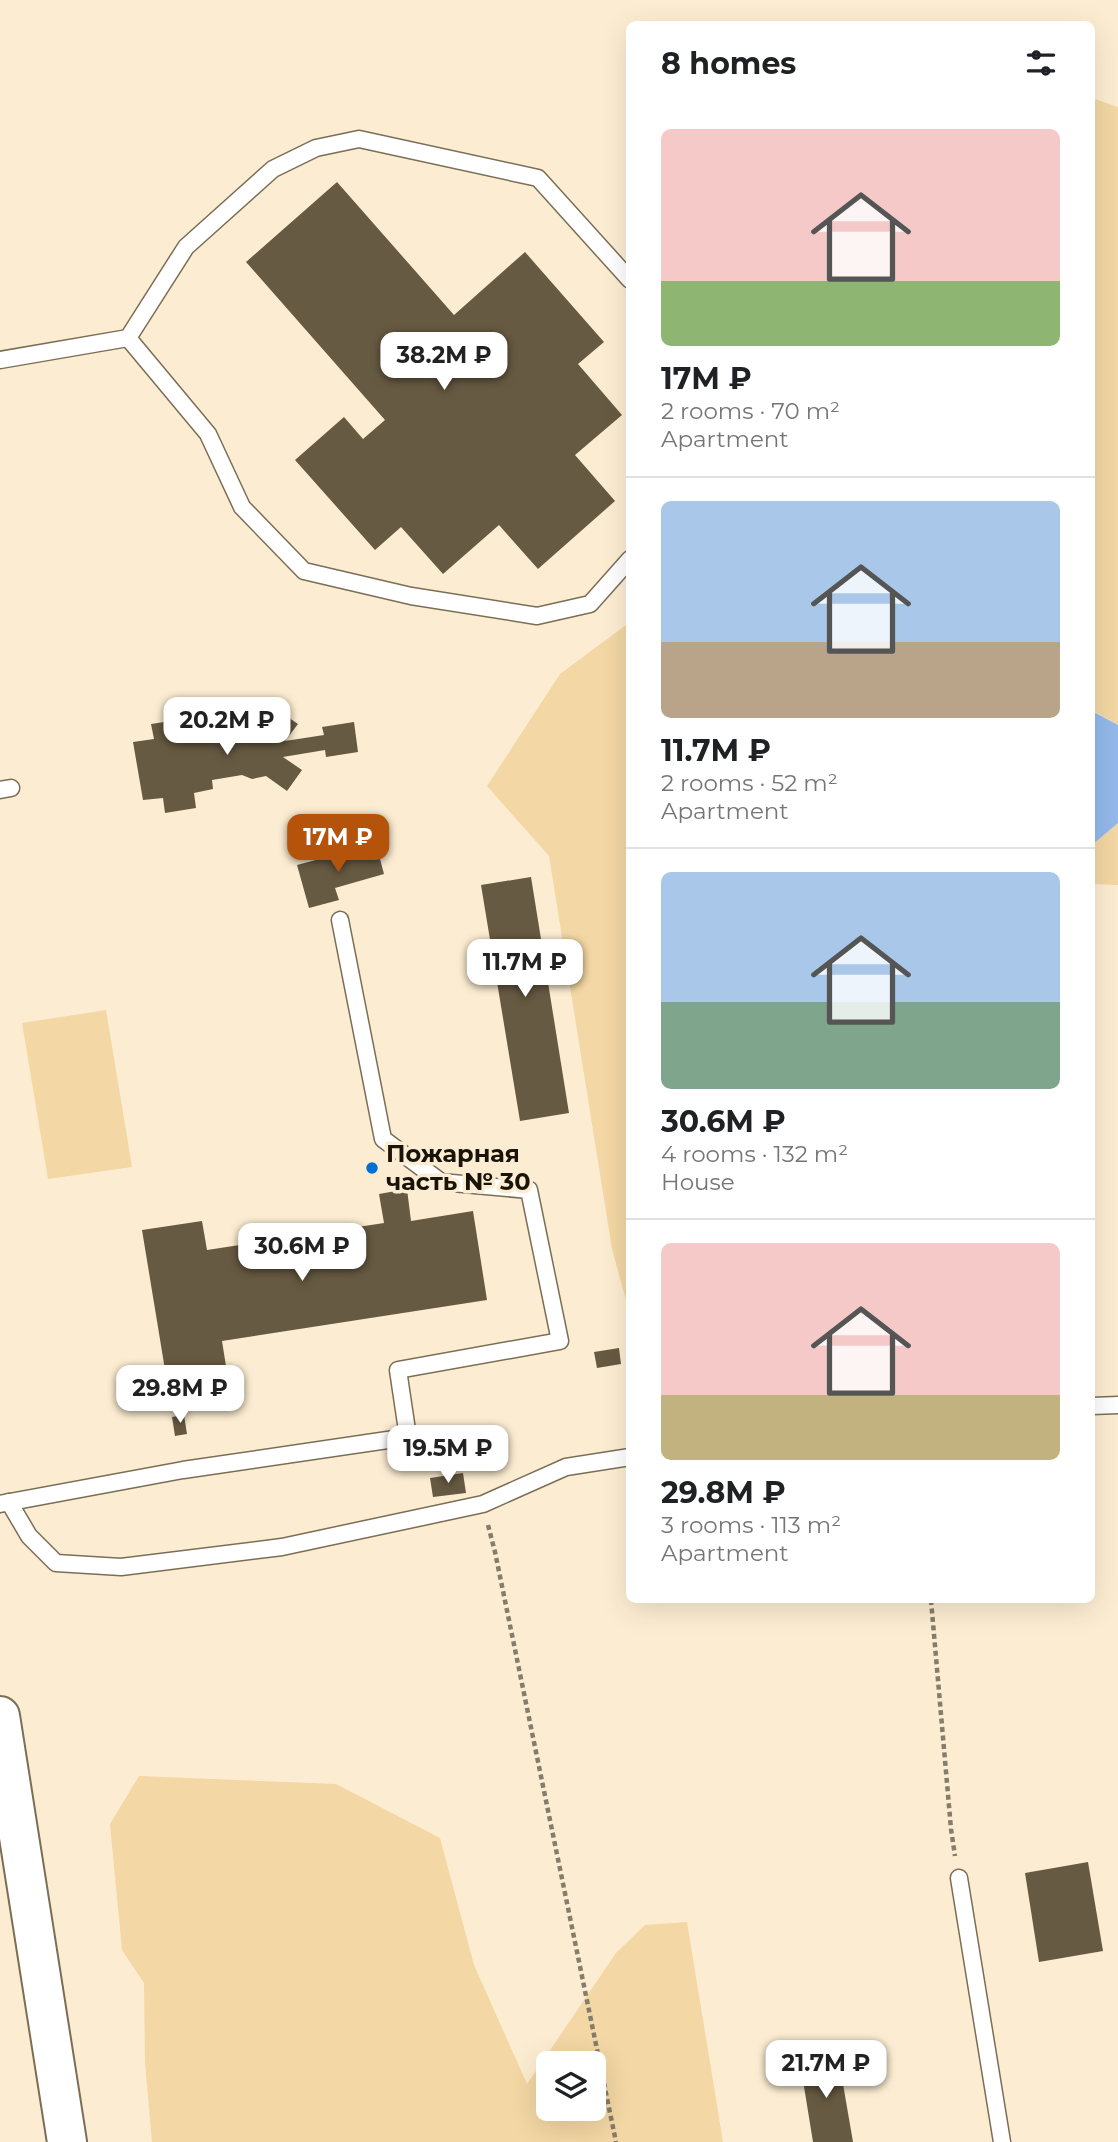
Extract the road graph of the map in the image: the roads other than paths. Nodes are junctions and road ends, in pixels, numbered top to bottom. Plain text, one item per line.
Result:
1 (626, 276) edge
2 (128, 338) junction
3 (0, 360) edge
4 (626, 564) edge
5 (340, 920) dead end
6 (1118, 1405) edge
7 (1095, 1406) edge
8 (626, 1458) edge
9 (5, 1503) edge
10 (0, 1716) edge
11 (958, 1878) road end
12 (67, 2142) edge
13 (1002, 2142) edge

1 - 2 lane
2 - 3 lane
2 - 4 lane
5 - 9 lane
6 - 7 lane
8 - 9 lane
10 - 12 main road
11 - 13 lane

